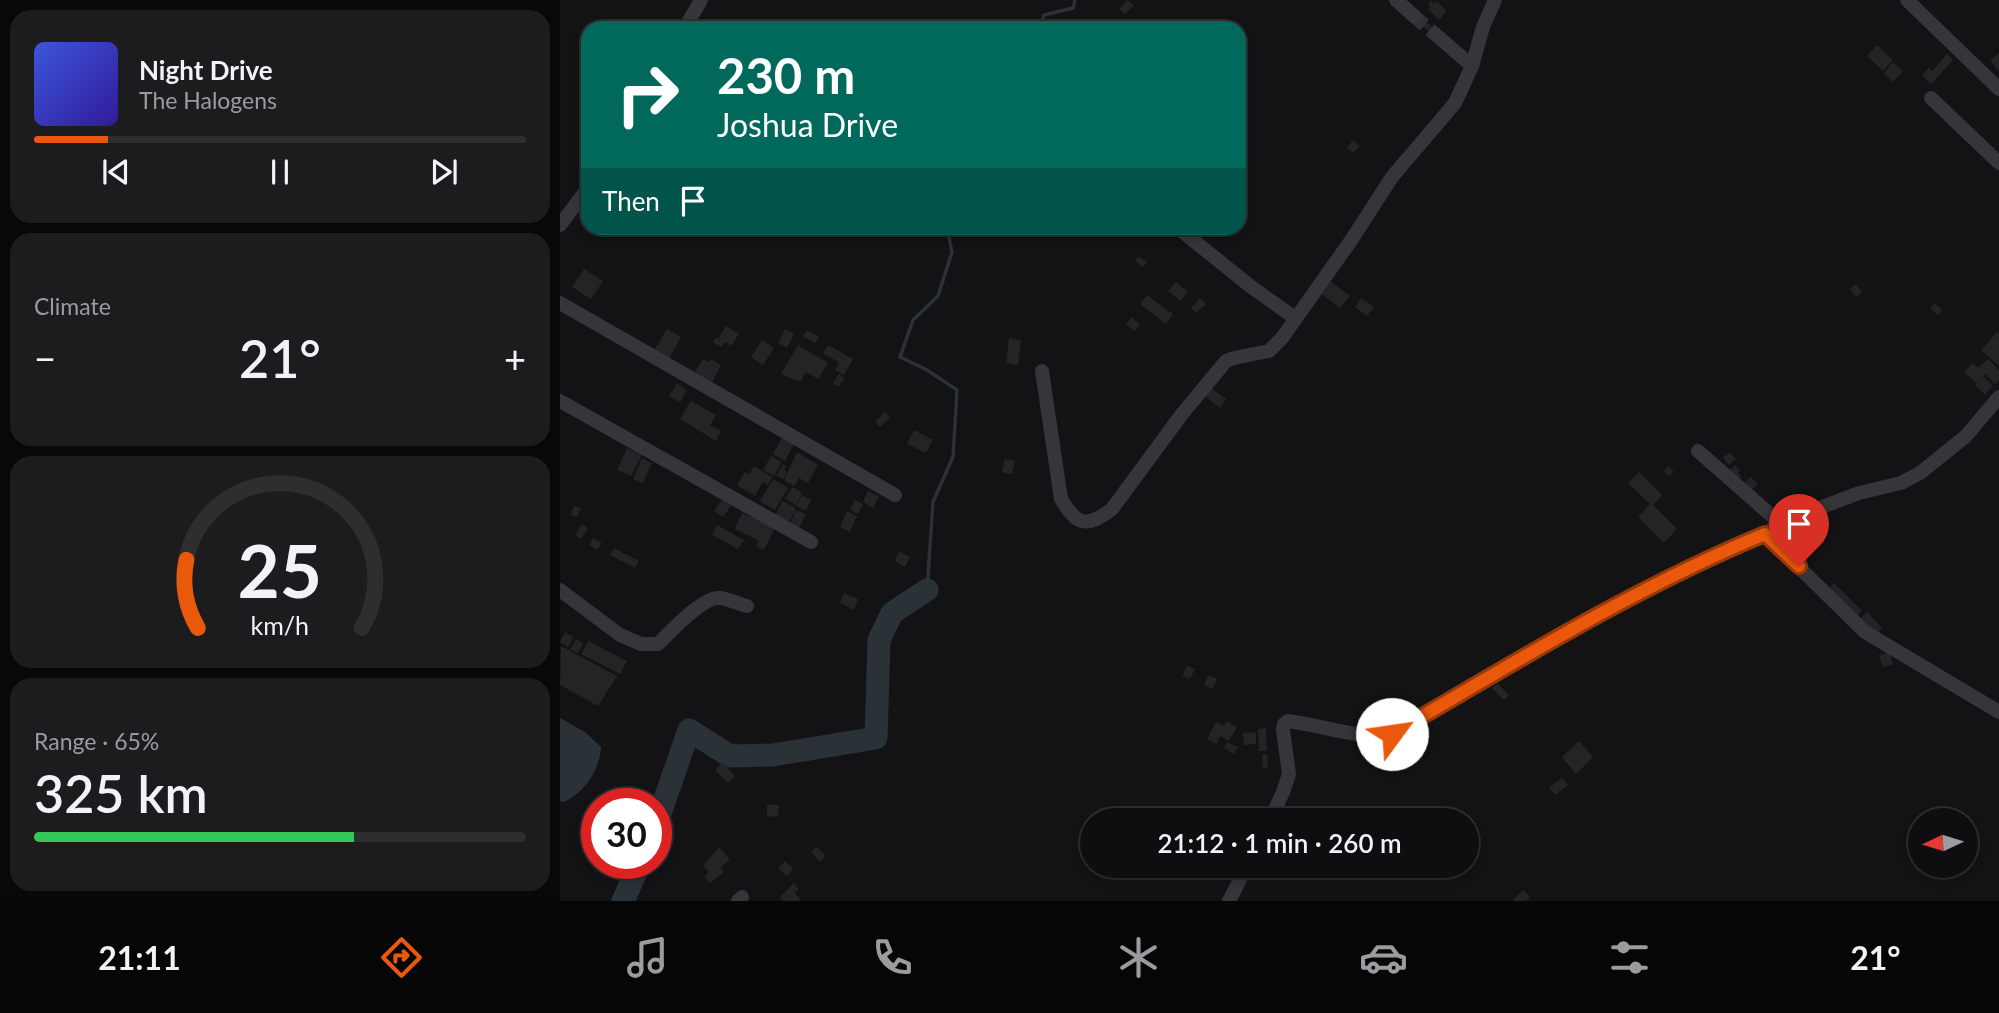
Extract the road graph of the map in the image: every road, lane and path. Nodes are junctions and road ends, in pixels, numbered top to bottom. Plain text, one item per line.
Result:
1 (701, 0) edge
2 (1396, 0) edge
3 (1495, 0) edge
4 (1907, 0) edge
5 (1414, 16) tunnel mouth
6 (689, 21) edge
7 (1435, 34) tunnel mouth
8 (1472, 66) junction
9 (1999, 89) edge
10 (1931, 98) dead end
11 (1999, 163) edge
12 (581, 197) edge
13 (560, 225) edge
14 (1187, 235) edge
15 (560, 303) edge
16 (1295, 318) junction
17 (1042, 371) dead end
18 (1999, 397) edge
19 (560, 401) edge
20 (1698, 451) dead end
21 (895, 495) dead end
22 (1780, 523) junction
23 (1765, 534) junction
24 (811, 542) dead end
25 (560, 590) edge
26 (747, 607) dead end
27 (1999, 712) edge
28 (1276, 808) edge
29 (1241, 878) edge
30 (1229, 901) edge

1 - 6 street
2 - 5 street
3 - 8 street
4 - 9 street
7 - 8 street
8 - 16 street
10 - 11 street
12 - 13 street
14 - 16 street
15 - 21 street
16 - 17 street
18 - 22 street
19 - 24 street
20 - 22 street
22 - 23 street
23 - 27 street
23 - 28 street
25 - 26 street
29 - 30 street

